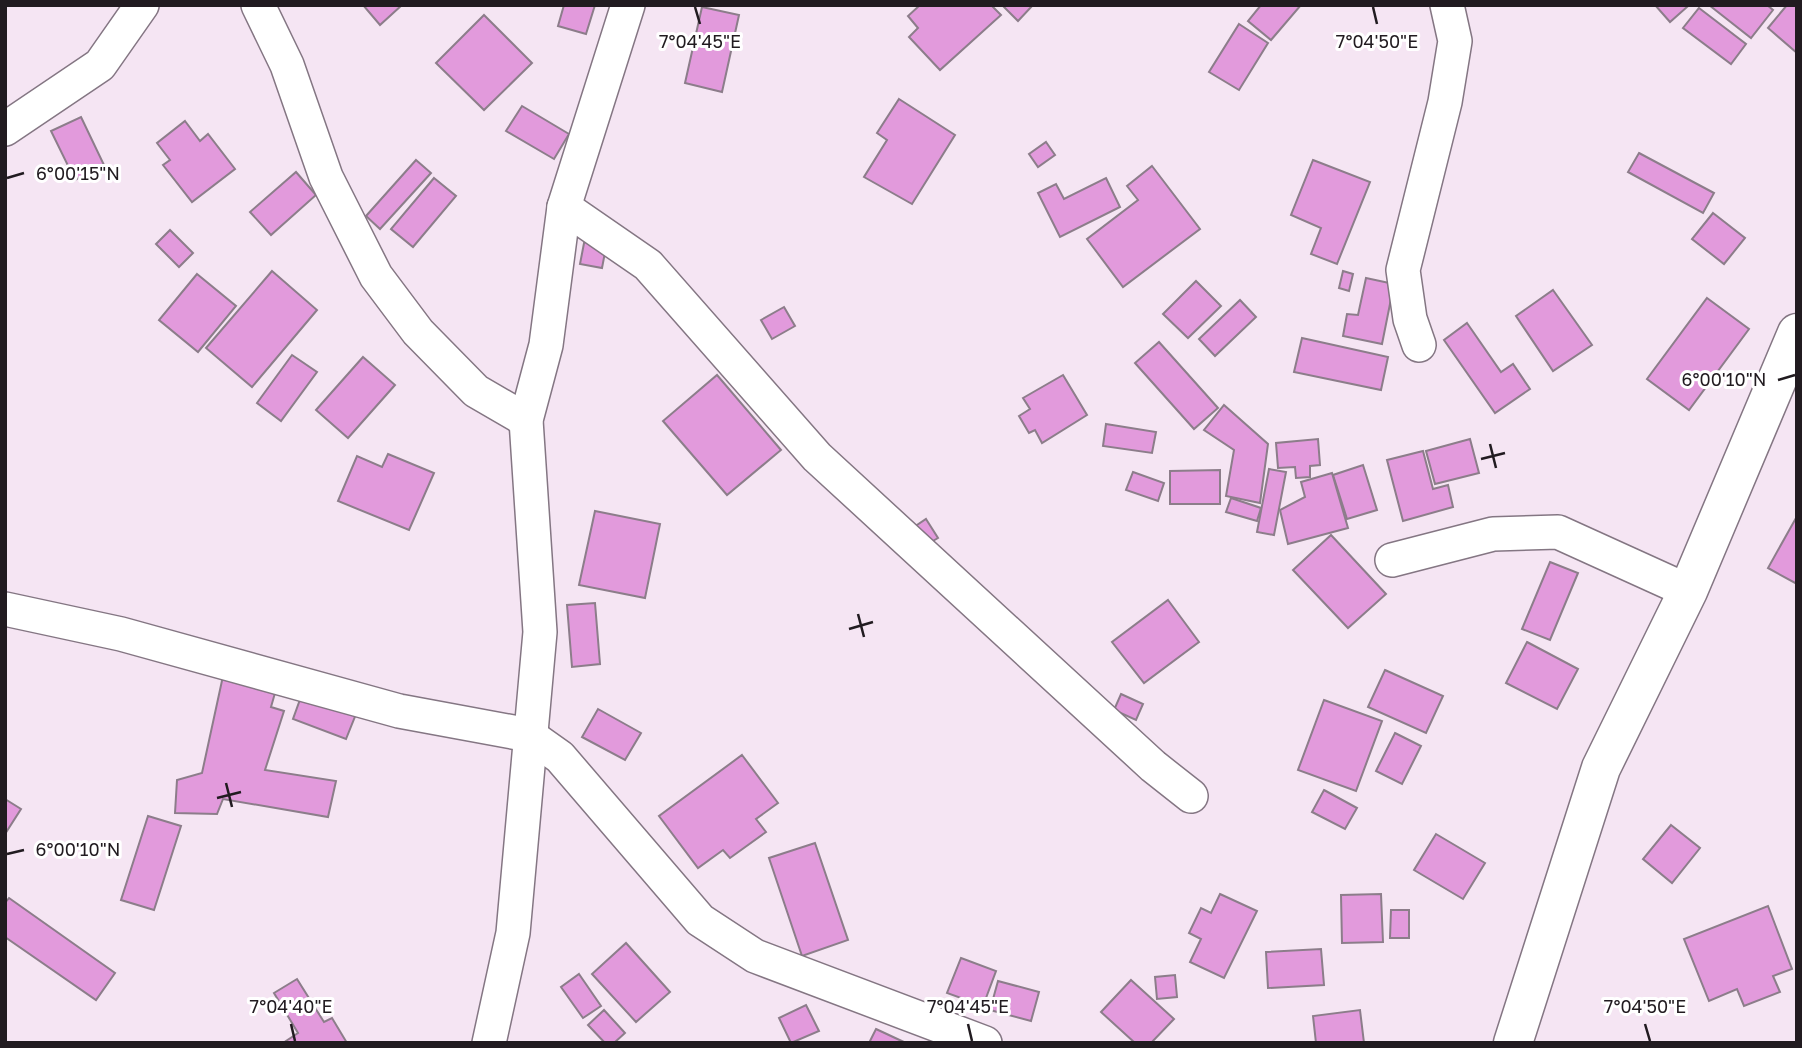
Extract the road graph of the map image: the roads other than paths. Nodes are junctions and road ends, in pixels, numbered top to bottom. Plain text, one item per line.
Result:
1 (142, 5) edge
2 (258, 5) edge
3 (628, 5) edge
4 (1447, 5) edge
5 (5, 129) edge
6 (564, 207) junction
7 (1797, 333) edge
8 (1419, 345) dead end
9 (526, 421) junction
10 (1392, 560) dead end
11 (1688, 591) junction
12 (5, 609) edge
13 (529, 735) junction
14 (1191, 796) dead end
15 (489, 1043) edge
16 (985, 1043) edge
17 (1513, 1043) edge

1 - 5 street
2 - 9 street
3 - 6 street
4 - 8 street
6 - 9 street
6 - 14 street
7 - 11 street
9 - 13 street
10 - 11 street
11 - 17 street
12 - 13 street
13 - 15 street
13 - 16 street

